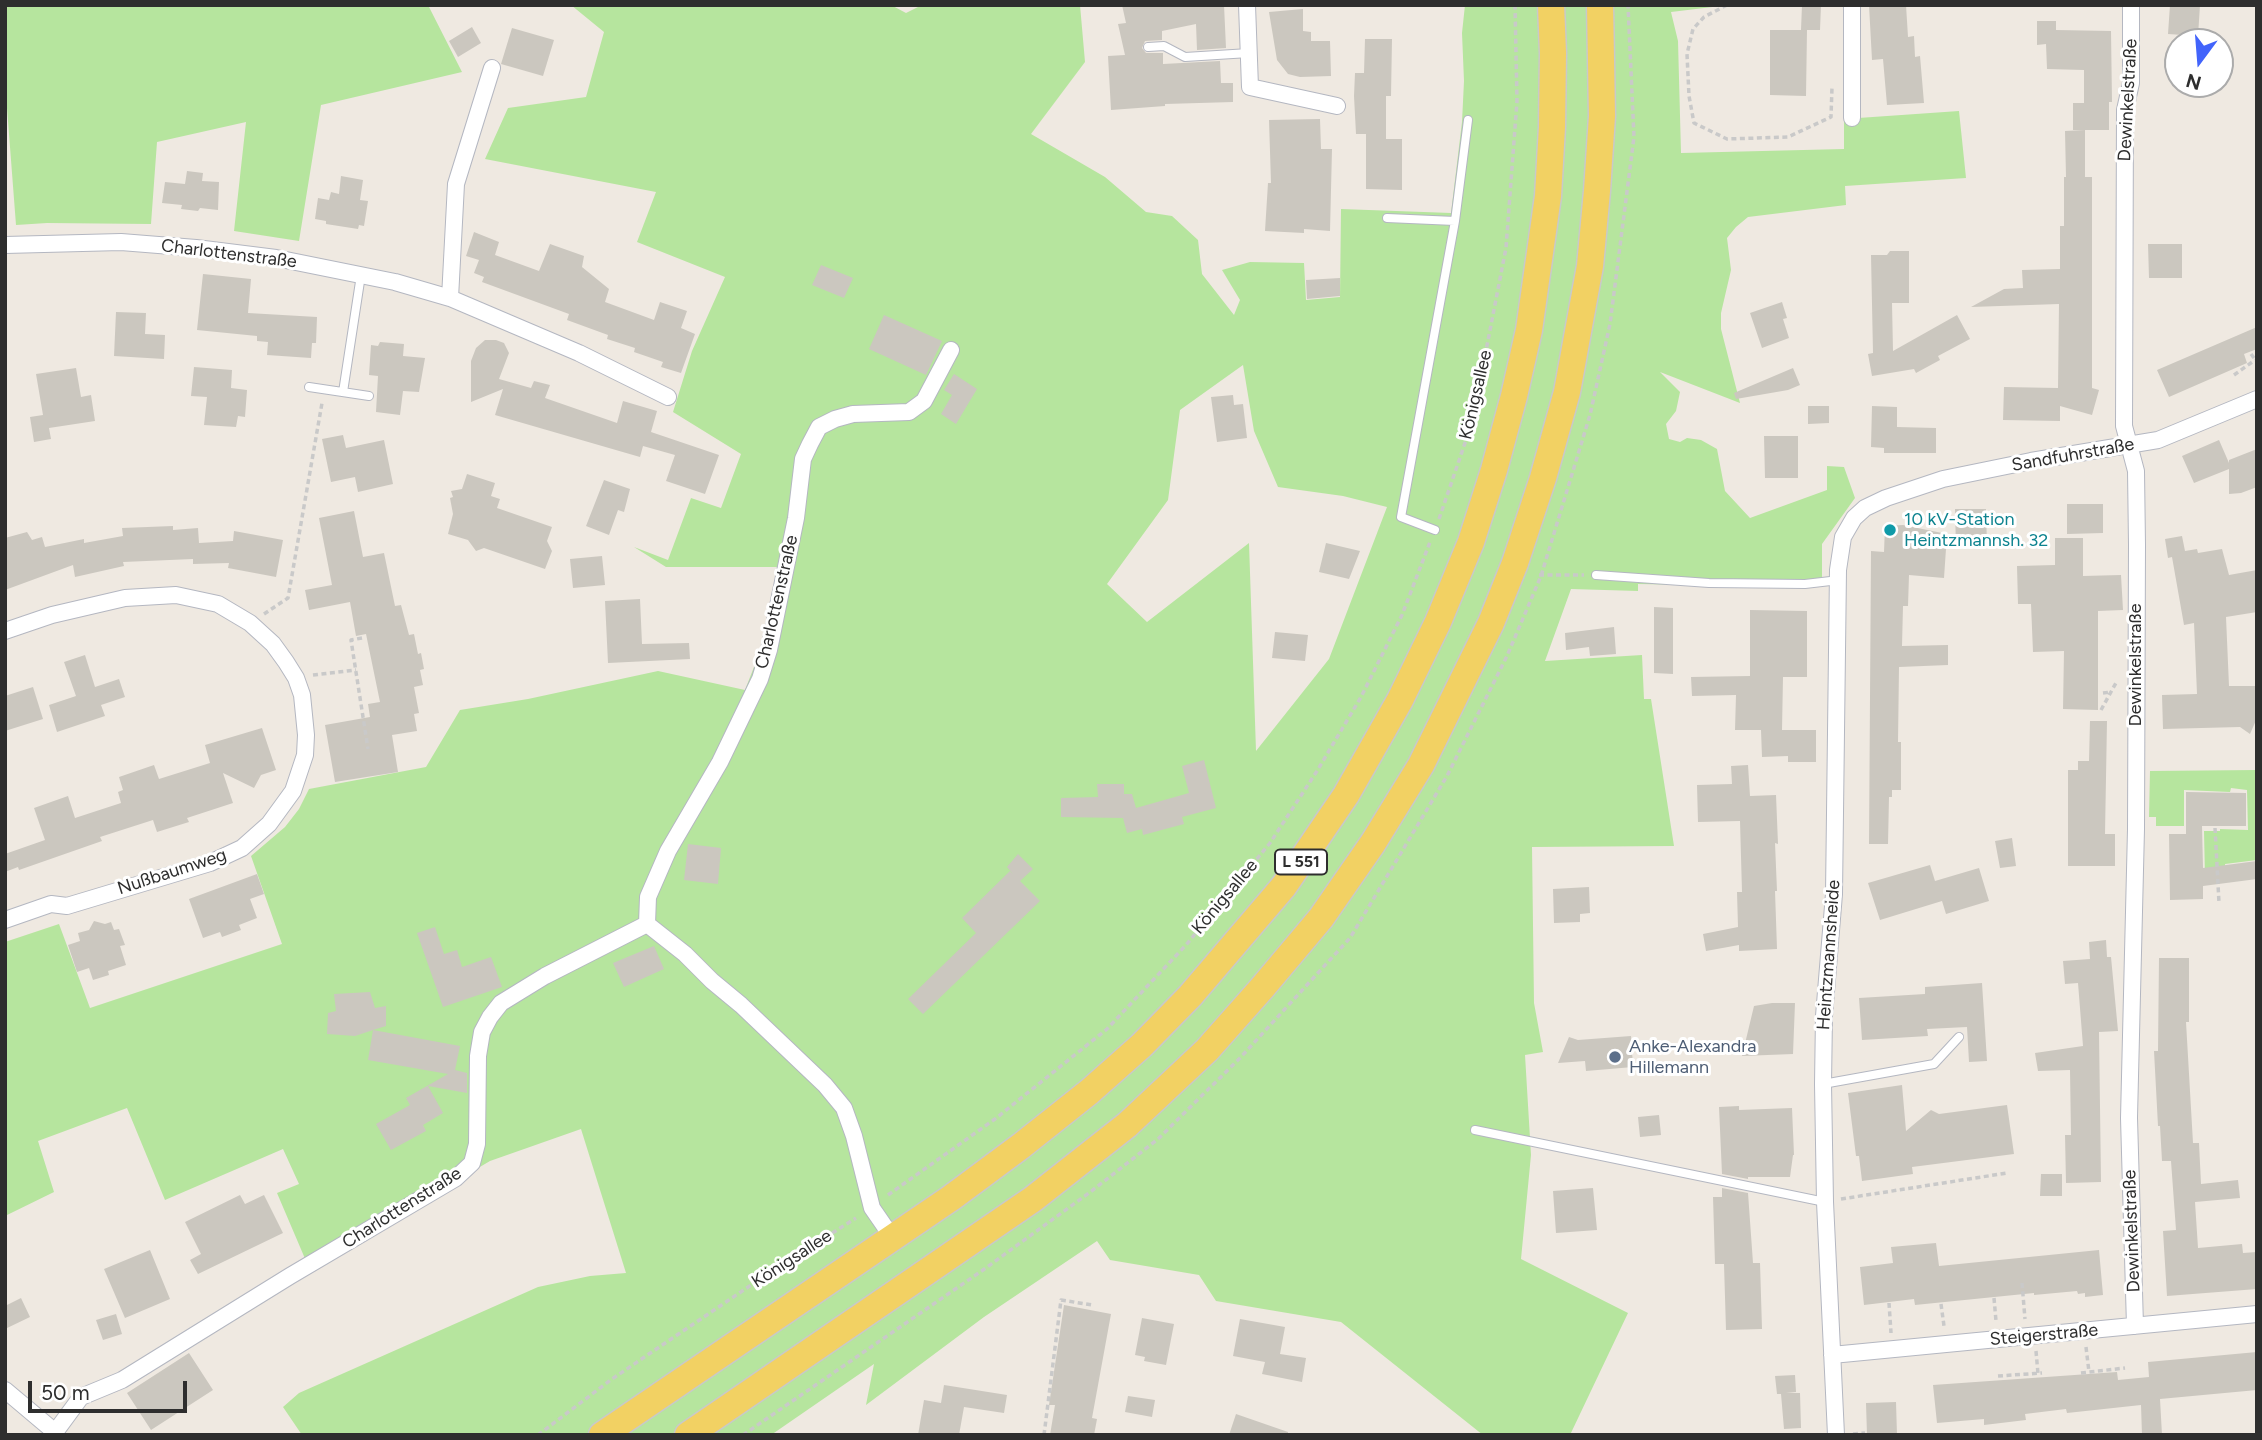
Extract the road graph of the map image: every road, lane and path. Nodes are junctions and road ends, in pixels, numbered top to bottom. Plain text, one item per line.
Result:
1 (1247, 5) edge
2 (1514, 5) edge
3 (1551, 5) edge
4 (1600, 5) edge
5 (1727, 5) edge
6 (1852, 5) edge
7 (2131, 5) edge
8 (1148, 47) dead end
9 (1249, 53) junction
10 (492, 68) dead end
11 (1832, 80) dead end
12 (1337, 106) dead end
13 (1852, 118) dead end
14 (1468, 120) dead end
15 (1387, 218) dead end
16 (1455, 221) junction
17 (5, 245) edge
18 (361, 275) junction
19 (450, 298) junction
20 (951, 351) dead end
21 (2251, 354) dead end
22 (2256, 361) edge
23 (2234, 375) dead end
24 (309, 387) dead end
25 (325, 390) junction
26 (343, 392) junction
27 (369, 396) dead end
28 (668, 397) dead end
29 (2257, 399) edge
30 (2129, 445) junction
31 (1886, 498) joint
32 (1435, 530) junction
33 (1596, 575) dead end
34 (1839, 580) junction
35 (250, 623) junction
36 (5, 631) edge
37 (362, 638) dead end
38 (356, 670) junction
39 (2122, 674) dead end
40 (296, 678) junction
41 (2103, 692) dead end
42 (2111, 692) junction
43 (2101, 710) dead end
44 (368, 749) dead end
45 (2215, 828) dead end
46 (2219, 903) dead end
47 (5, 920) edge
48 (647, 924) junction
49 (1959, 1037) dead end
50 (1823, 1084) junction
51 (1475, 1130) dead end
52 (2007, 1173) dead end
53 (1825, 1202) junction
54 (872, 1208) junction
55 (892, 1237) junction
56 (2022, 1283) dead end
57 (1889, 1303) dead end
58 (1092, 1305) dead end
59 (2257, 1314) edge
60 (2135, 1326) junction
61 (2085, 1331) junction
62 (2027, 1336) junction
63 (1893, 1349) junction
64 (1832, 1355) junction
65 (2125, 1368) dead end
66 (2042, 1373) dead end
67 (2081, 1373) dead end
68 (2089, 1373) junction
69 (1998, 1377) dead end
70 (5, 1390) edge
71 (54, 1433) edge
72 (538, 1435) edge
73 (602, 1435) edge
74 (688, 1435) edge
75 (1044, 1435) edge
76 (1836, 1435) edge

1 - 9 street
2 - 32 path, Königsallee
3 - 55 main road, Königsallee / L 551
4 - 74 main road, L 551
5 - 11 path
6 - 13 street
7 - 30 street, Dewinkelstraße
8 - 9 lane
9 - 12 street
10 - 19 street
14 - 16 lane
15 - 16 lane
16 - 32 lane
17 - 18 street, Charlottenstraße
18 - 19 street, Charlottenstraße
18 - 26 lane
19 - 28 street, Charlottenstraße
20 - 48 street, Charlottenstraße
21 - 22 path
22 - 23 path
24 - 25 lane
25 - 26 lane
25 - 35 path
26 - 27 lane
29 - 30 street, Sandfuhrstraße
30 - 31 street, Sandfuhrstraße
30 - 60 street, Dewinkelstraße
31 - 34 street, Heintzmannsheide
32 - 54 path, Königsallee
33 - 34 lane
34 - 50 street, Heintzmannsheide
35 - 36 street, Nußbaumweg
35 - 40 street, Nußbaumweg
37 - 38 path
38 - 40 path
38 - 44 path
39 - 42 path
40 - 47 street, Nußbaumweg
41 - 42 path
42 - 43 path
45 - 46 path
48 - 54 street
48 - 71 street, Charlottenstraße
49 - 50 lane
50 - 53 street, Heintzmannsheide
51 - 53 lane
52 - 53 path
53 - 64 street, Heintzmannsheide
54 - 55 street
54 - 72 path, Königsallee
55 - 73 main road, Königsallee / L 551
56 - 62 path
57 - 63 path
58 - 75 path
59 - 60 street, Steigerstraße
60 - 61 street, Steigerstraße
61 - 62 street, Steigerstraße
61 - 68 path
62 - 63 street, Steigerstraße
63 - 64 street, Steigerstraße
64 - 76 street, Heintzmannsheide
65 - 68 path
66 - 69 path
67 - 68 path
70 - 71 street, Charlottenstraße

